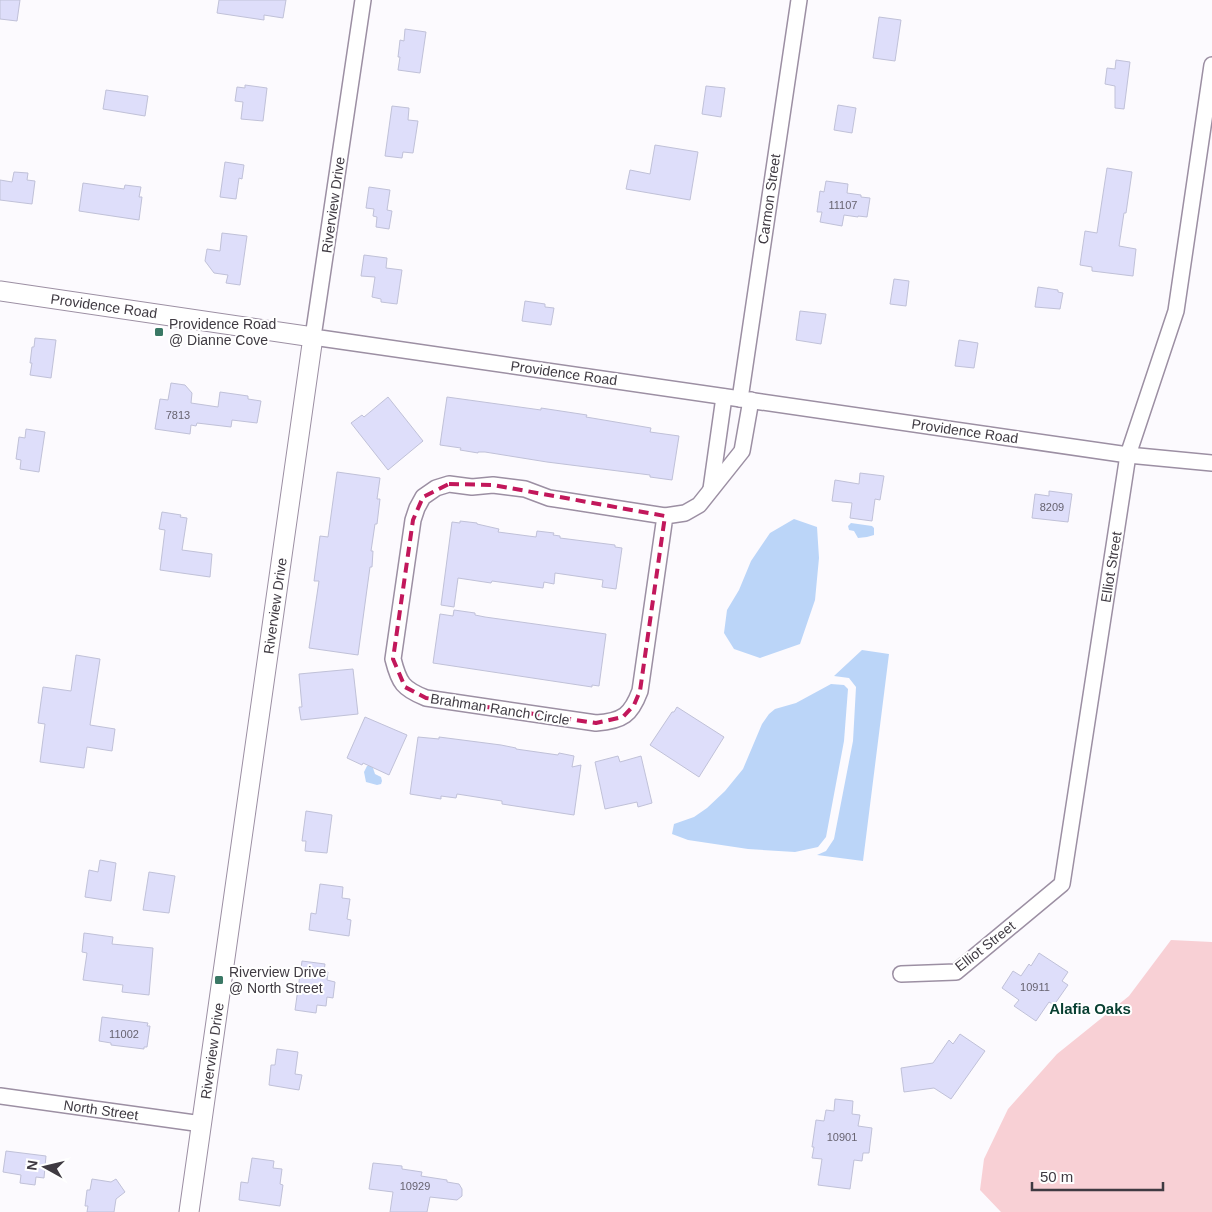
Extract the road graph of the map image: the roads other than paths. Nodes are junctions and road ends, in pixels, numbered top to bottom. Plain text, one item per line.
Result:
1 (363, 0) edge
2 (799, 0) edge
3 (1212, 65) edge
4 (0, 291) edge
5 (313, 337) junction
6 (724, 397) junction
7 (746, 400) junction
8 (1128, 455) junction
9 (1212, 463) edge
10 (711, 491) junction
11 (665, 516) junction
12 (901, 974) dead end
13 (0, 1096) edge
14 (202, 1124) junction
15 (189, 1212) edge

1 - 5 street, Riverview Drive
2 - 7 street, Carmon Street
3 - 8 street, Elliot Street
4 - 5 street, Providence Road
5 - 6 street, Providence Road
5 - 14 street, Riverview Drive
6 - 7 street, Providence Road
6 - 10 street
7 - 8 street, Providence Road
7 - 10 street, Brahman Ranch Circle
8 - 9 street, Providence Road
8 - 12 street, Elliot Street
10 - 11 street, Brahman Ranch Circle
11 - 11 street, Brahman Ranch Circle
13 - 14 street, North Street
14 - 15 street, Riverview Drive

